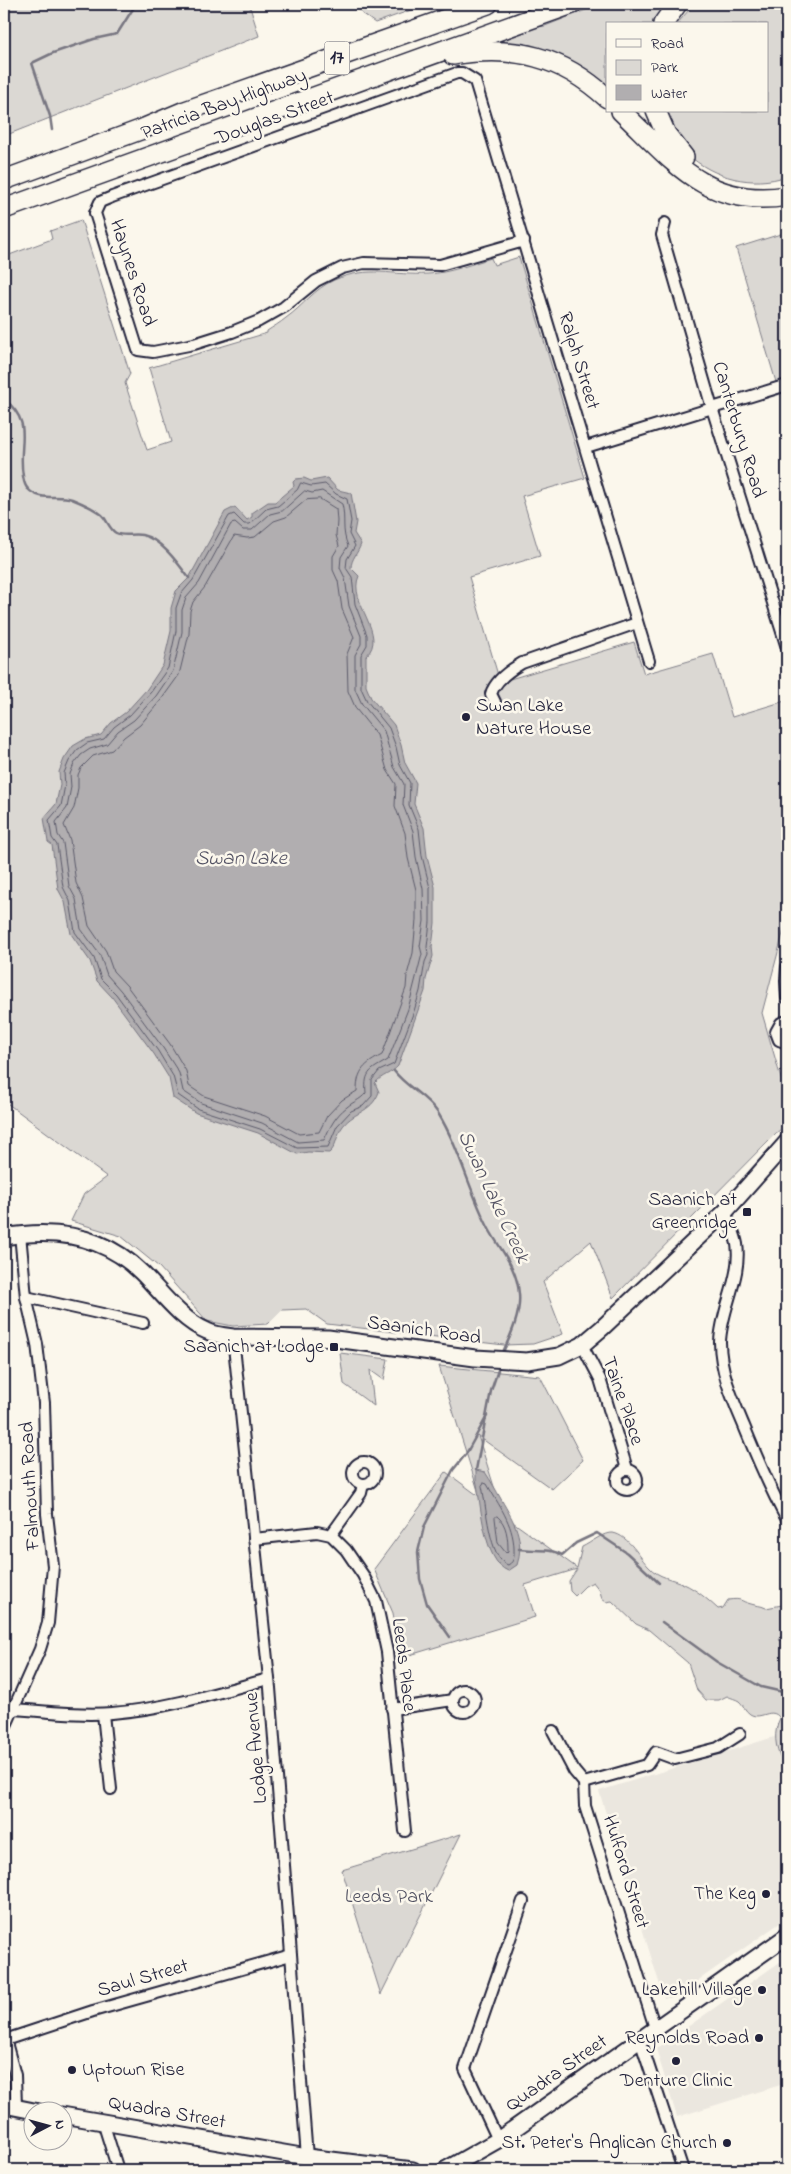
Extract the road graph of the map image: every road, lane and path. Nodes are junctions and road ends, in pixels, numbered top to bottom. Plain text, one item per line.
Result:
1 (451, 4) edge
2 (488, 4) edge
3 (572, 4) edge
4 (677, 4) edge
5 (664, 22) edge
6 (468, 75) joint
7 (606, 97) edge
8 (290, 105) junction
9 (184, 111) junction
10 (622, 112) edge
11 (656, 112) edge
12 (4, 180) edge
13 (787, 185) edge
14 (787, 196) edge
15 (96, 206) joint
16 (4, 209) edge
17 (666, 222) dead end
18 (524, 241) junction
19 (787, 385) edge
20 (712, 408) junction
21 (586, 447) junction
22 (637, 623) junction
23 (787, 648) edge
24 (649, 661) dead end
25 (496, 702) dead end
26 (787, 967) edge
27 (787, 998) edge
28 (787, 1022) edge
29 (787, 1043) edge
30 (787, 1142) edge
31 (725, 1212) junction
32 (20, 1234) junction
33 (4, 1237) edge
34 (26, 1297) junction
35 (143, 1322) dead end
36 (233, 1337) junction
37 (582, 1346) junction
38 (626, 1469) dead end
39 (363, 1484) dead end
40 (787, 1520) edge
41 (331, 1535) junction
42 (254, 1539) junction
43 (268, 1679) junction
44 (453, 1700) dead end
45 (12, 1709) junction
46 (392, 1709) junction
47 (103, 1714) junction
48 (4, 1730) edge
49 (553, 1731) dead end
50 (740, 1734) dead end
51 (584, 1783) junction
52 (111, 1789) dead end
53 (405, 1831) dead end
54 (523, 1901) dead end
55 (787, 1936) edge
56 (291, 1956) junction
57 (655, 2028) junction
58 (5, 2038) edge
59 (640, 2040) junction
60 (10, 2106) edge
61 (72, 2117) edge
62 (103, 2122) junction
63 (498, 2140) junction
64 (309, 2164) edge
65 (118, 2170) edge
66 (413, 2170) edge
67 (445, 2170) edge
68 (683, 2170) edge

1 - 9 highway
2 - 9 highway, Patricia Bay Highway / 17
3 - 8 highway, Patricia Bay Highway / 17
4 - 5 highway
6 - 15 street, Douglas Street
6 - 18 street, Ralph Street
7 - 8 highway
8 - 16 highway, Patricia Bay Highway / 17
9 - 12 highway, Patricia Bay Highway / 17
10 - 14 highway
11 - 13 highway
15 - 18 street, Haynes Road
17 - 20 street, Canterbury Road
18 - 21 street, Ralph Street
19 - 20 street
20 - 21 street
20 - 23 street, Canterbury Road
21 - 22 street, Ralph Street
22 - 24 street, Ralph Street
22 - 25 street
26 - 27 street
28 - 29 street
30 - 31 main road, Saanich Road
31 - 37 main road, Saanich Road
31 - 40 street
32 - 33 main road, Saanich Road
32 - 34 street, Falmouth Road
32 - 36 main road, Saanich Road
34 - 35 street
34 - 45 street, Falmouth Road
36 - 37 main road, Saanich Road
36 - 42 street, Lodge Avenue
37 - 38 street, Taine Place
39 - 41 street
41 - 42 street
41 - 46 street, Leeds Place
42 - 43 street, Lodge Avenue
43 - 47 street
43 - 56 street, Lodge Avenue
44 - 46 street
45 - 47 street
45 - 48 street, Falmouth Road
46 - 53 street, Leeds Place
47 - 52 street
49 - 51 street, Hulford Street
50 - 51 street
51 - 57 street, Hulford Street
54 - 63 street
55 - 57 main road, Quadra Street
56 - 58 street, Saul Street
56 - 64 street, Lodge Avenue
57 - 59 main road, Quadra Street
58 - 60 street
59 - 63 main road, Quadra Street
59 - 68 street
61 - 62 main road, Quadra Street
62 - 64 main road, Quadra Street
62 - 65 street
63 - 67 main road, Quadra Street
64 - 66 main road, Quadra Street

